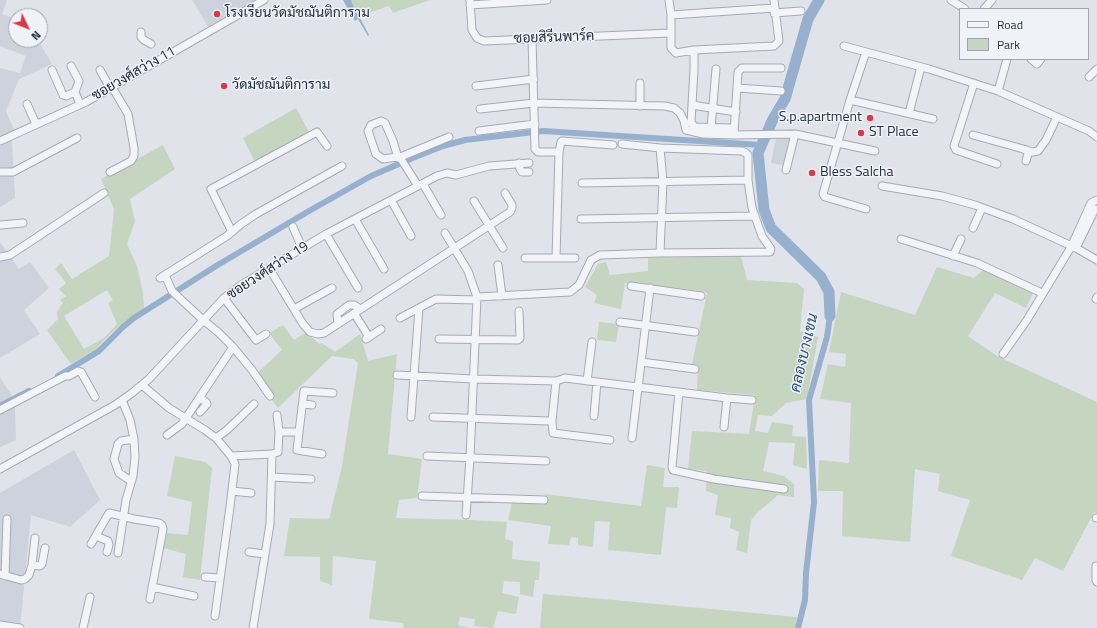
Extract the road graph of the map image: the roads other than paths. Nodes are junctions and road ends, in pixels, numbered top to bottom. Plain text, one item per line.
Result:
1 (264, 0) edge
2 (547, 0) edge
3 (669, 0) edge
4 (774, 0) edge
5 (951, 0) edge
6 (992, 0) edge
7 (470, 2) edge
8 (963, 8) edge
9 (985, 8) edge
10 (774, 11) junction
11 (801, 11) dead end
12 (671, 14) junction
13 (141, 32) dead end
14 (671, 33) junction
15 (532, 39) junction
16 (151, 44) dead end
17 (844, 46) dead end
18 (694, 50) junction
19 (866, 52) junction
20 (1007, 60) edge
21 (1032, 60) edge
22 (1041, 60) edge
23 (71, 66) dead end
24 (921, 67) junction
25 (781, 68) dead end
26 (716, 69) dead end
27 (1097, 69) edge
28 (52, 70) dead end
29 (100, 70) dead end
30 (1089, 77) dead end
31 (534, 79) junction
32 (640, 83) dead end
33 (974, 83) junction
34 (476, 86) dead end
35 (111, 87) junction
36 (737, 88) junction
37 (781, 91) dead end
38 (998, 91) junction
39 (75, 92) junction
40 (850, 100) junction
41 (534, 102) junction
42 (27, 104) dead end
43 (80, 104) junction
44 (692, 105) junction
45 (640, 106) junction
46 (713, 108) junction
47 (480, 110) dead end
48 (736, 112) junction
49 (909, 113) junction
50 (1057, 117) junction
51 (933, 119) dead end
52 (36, 124) junction
53 (535, 124) junction
54 (711, 128) junction
55 (479, 131) dead end
56 (733, 132) junction
57 (794, 134) junction
58 (973, 135) dead end
59 (449, 136) dead end
60 (77, 138) dead end
61 (1097, 138) edge
62 (0, 140) edge
63 (838, 143) junction
64 (622, 144) dead end
65 (613, 145) dead end
66 (327, 146) dead end
67 (660, 148) junction
68 (1025, 150) junction
69 (875, 151) dead end
70 (559, 152) junction
71 (398, 158) junction
72 (1026, 161) dead end
73 (519, 163) junction
74 (530, 163) dead end
75 (997, 164) dead end
76 (342, 166) dead end
77 (786, 170) dead end
78 (0, 172) edge
79 (110, 172) dead end
80 (529, 172) dead end
81 (748, 180) junction
82 (663, 181) junction
83 (582, 183) dead end
84 (421, 185) junction
85 (882, 186) dead end
86 (104, 193) dead end
87 (505, 193) dead end
88 (391, 200) junction
89 (1097, 200) edge
90 (474, 201) dead end
91 (982, 208) junction
92 (866, 209) dead end
93 (1095, 210) dead end
94 (441, 215) dead end
95 (754, 216) junction
96 (662, 218) junction
97 (355, 219) junction
98 (581, 219) dead end
99 (23, 223) dead end
100 (0, 225) edge
101 (489, 226) junction
102 (293, 227) dead end
103 (974, 228) dead end
104 (232, 232) junction
105 (445, 233) dead end
106 (326, 234) junction
107 (411, 236) dead end
108 (901, 239) dead end
109 (961, 239) dead end
110 (455, 247) junction
111 (1073, 247) junction
112 (302, 248) junction
113 (502, 248) dead end
114 (660, 253) junction
115 (952, 256) junction
116 (0, 257) edge
117 (525, 258) dead end
118 (556, 258) junction
119 (575, 258) dead end
120 (1097, 260) edge
121 (498, 265) dead end
122 (269, 268) junction
123 (384, 269) dead end
124 (631, 286) dead end
125 (332, 288) dead end
126 (358, 288) dead end
127 (650, 288) junction
128 (1042, 293) junction
129 (502, 296) junction
130 (702, 296) dead end
131 (224, 298) junction
132 (477, 298) junction
133 (419, 308) junction
134 (294, 309) junction
135 (357, 311) junction
136 (519, 311) dead end
137 (400, 318) dead end
138 (203, 320) junction
139 (620, 322) dead end
140 (645, 325) junction
141 (381, 329) dead end
142 (694, 332) dead end
143 (266, 334) dead end
144 (439, 339) dead end
145 (474, 340) junction
146 (592, 342) dead end
147 (233, 347) junction
148 (1003, 354) dead end
149 (641, 362) junction
150 (695, 369) dead end
151 (397, 375) dead end
152 (414, 376) junction
153 (473, 379) junction
154 (556, 381) junction
155 (587, 381) junction
156 (596, 382) junction
157 (142, 385) junction
158 (638, 387) junction
159 (679, 392) junction
160 (333, 393) dead end
161 (270, 396) dead end
162 (95, 397) dead end
163 (200, 398) junction
164 (727, 398) junction
165 (122, 400) junction
166 (752, 400) dead end
167 (254, 404) dead end
168 (303, 404) junction
169 (312, 405) dead end
170 (0, 410) edge
171 (200, 412) dead end
172 (277, 415) dead end
173 (594, 416) dead end
174 (411, 417) dead end
175 (433, 417) dead end
176 (186, 418) junction
177 (472, 418) junction
178 (549, 421) dead end
179 (724, 428) dead end
180 (279, 432) junction
181 (299, 432) junction
182 (167, 435) dead end
183 (216, 438) junction
184 (632, 438) dead end
185 (134, 439) junction
186 (610, 440) dead end
187 (272, 454) junction
188 (322, 454) dead end
189 (231, 456) junction
190 (427, 456) dead end
191 (470, 458) junction
192 (546, 461) dead end
193 (0, 469) edge
194 (272, 477) junction
195 (311, 480) dead end
196 (131, 481) junction
197 (784, 489) dead end
198 (232, 491) junction
199 (251, 493) dead end
200 (422, 496) dead end
201 (468, 497) junction
202 (544, 500) dead end
203 (466, 515) dead end
204 (123, 516) junction
205 (7, 519) dead end
206 (96, 536) junction
207 (3, 538) edge
208 (35, 538) dead end
209 (91, 544) dead end
210 (45, 548) dead end
211 (107, 552) dead end
212 (249, 552) dead end
213 (118, 553) dead end
214 (265, 554) junction
215 (32, 565) junction
216 (1096, 566) edge
217 (2, 575) edge
218 (205, 577) dead end
219 (220, 578) junction
220 (1097, 582) edge
221 (152, 587) junction
222 (194, 596) dead end
223 (90, 597) dead end
224 (150, 599) dead end
225 (214, 616) dead end
226 (0, 625) edge
227 (20, 628) edge
228 (83, 628) edge
229 (253, 628) edge

1 - 35 street, ซอยวงศ์สว่าง 11
2 - 7 street
3 - 12 street
4 - 10 street
5 - 8 street
6 - 9 street
7 - 15 street, ซอยสิรีนพาร์ค
10 - 11 street
10 - 12 street
10 - 18 street
12 - 14 street
13 - 16 street
14 - 15 street, ซอยสิรีนพาร์ค
14 - 18 street
15 - 31 street
17 - 19 street
18 - 44 street
19 - 24 street
19 - 40 street
20 - 38 street
21 - 22 street
23 - 39 street
24 - 33 street
24 - 49 street
25 - 36 street
26 - 46 street
27 - 30 street
28 - 39 street
29 - 35 street
31 - 34 street
31 - 41 street
32 - 45 street
33 - 38 street
33 - 75 street
35 - 43 street, ซอยวงศ์สว่าง 11
35 - 79 street
36 - 37 street
36 - 48 street
38 - 50 street
39 - 43 street
40 - 49 street
40 - 63 street
41 - 45 street
41 - 47 street
41 - 53 street
42 - 52 street
43 - 52 street, ซอยวงศ์สว่าง 11
44 - 46 street
44 - 54 street
45 - 56 street
46 - 48 street
46 - 54 street
48 - 56 street
49 - 51 street
50 - 61 street
50 - 68 street
52 - 62 street, ซอยวงศ์สว่าง 11
53 - 55 street
53 - 70 street
54 - 56 street
56 - 57 street
57 - 63 street
57 - 77 street
58 - 68 street
59 - 71 street
60 - 78 street
63 - 69 street
63 - 92 street
64 - 67 street
65 - 70 street
66 - 104 street
67 - 81 street
67 - 82 street
68 - 72 street
70 - 118 street
71 - 71 street
71 - 84 street
73 - 74 street, ซอยวงศ์สว่าง 19
73 - 80 street
73 - 84 street, ซอยวงศ์สว่าง 19
76 - 104 street
81 - 82 street
81 - 95 street
82 - 83 street
82 - 96 street
84 - 88 street, ซอยวงศ์สว่าง 19
84 - 94 street
85 - 91 street
86 - 116 street
87 - 101 street
88 - 97 street, ซอยวงศ์สว่าง 19
88 - 107 street
89 - 111 street
90 - 101 street
91 - 103 street
91 - 111 street
93 - 111 street
95 - 96 street
95 - 114 street
96 - 98 street
96 - 114 street
97 - 106 street, ซอยวงศ์สว่าง 19
97 - 123 street
99 - 100 street
101 - 110 street
101 - 113 street
102 - 112 street
104 - 138 street
105 - 110 street
106 - 112 street, ซอยวงศ์สว่าง 19
106 - 126 street
108 - 115 street
109 - 115 street
110 - 132 street
110 - 135 street
111 - 120 street
111 - 128 street
112 - 122 street, ซอยวงศ์สว่าง 19
114 - 129 street
115 - 128 street
117 - 118 street
118 - 119 street
121 - 129 street
122 - 131 street, ซอยวงศ์สว่าง 19
122 - 134 street
124 - 127 street
125 - 134 street
127 - 130 street
127 - 140 street
128 - 148 street
129 - 132 street
131 - 138 street, ซอยวงศ์สว่าง 19
131 - 143 street
132 - 133 street
132 - 145 street
133 - 137 street
133 - 152 street
134 - 135 street
135 - 141 street
136 - 145 street
138 - 147 street
138 - 157 street, ซอยวงศ์สว่าง 19
139 - 140 street
140 - 142 street
140 - 149 street
144 - 145 street
145 - 153 street
146 - 155 street
147 - 161 street
147 - 163 street
149 - 150 street
149 - 158 street
151 - 152 street
152 - 153 street
152 - 174 street
153 - 154 street
153 - 177 street
154 - 155 street
154 - 186 street
155 - 156 street
156 - 158 street
156 - 173 street
157 - 165 street, ซอยวงศ์สว่าง 19
157 - 176 street
158 - 159 street
158 - 184 street
159 - 164 street
159 - 197 street
160 - 168 street
162 - 170 street
163 - 171 street
163 - 176 street
164 - 166 street
164 - 179 street
165 - 185 street
165 - 193 street, ซอยวงศ์สว่าง 19
167 - 183 street
168 - 169 street
168 - 181 street
172 - 180 street
175 - 177 street
176 - 182 street
176 - 183 street
177 - 178 street
177 - 191 street
180 - 181 street
180 - 187 street
181 - 188 street
183 - 189 street
185 - 196 street
185 - 196 street
187 - 189 street
187 - 194 street
189 - 198 street
190 - 191 street
191 - 192 street
191 - 201 street
194 - 195 street
194 - 214 street
196 - 204 street
198 - 199 street
198 - 219 street
200 - 201 street
201 - 202 street
201 - 203 street
204 - 206 street
204 - 213 street
204 - 221 street
205 - 207 street
206 - 209 street
206 - 211 street
207 - 217 street
208 - 215 street
210 - 215 street
212 - 214 street
214 - 229 street
215 - 217 street
216 - 220 street
218 - 219 street
219 - 225 street
221 - 222 street
221 - 224 street
223 - 228 street
226 - 227 street

